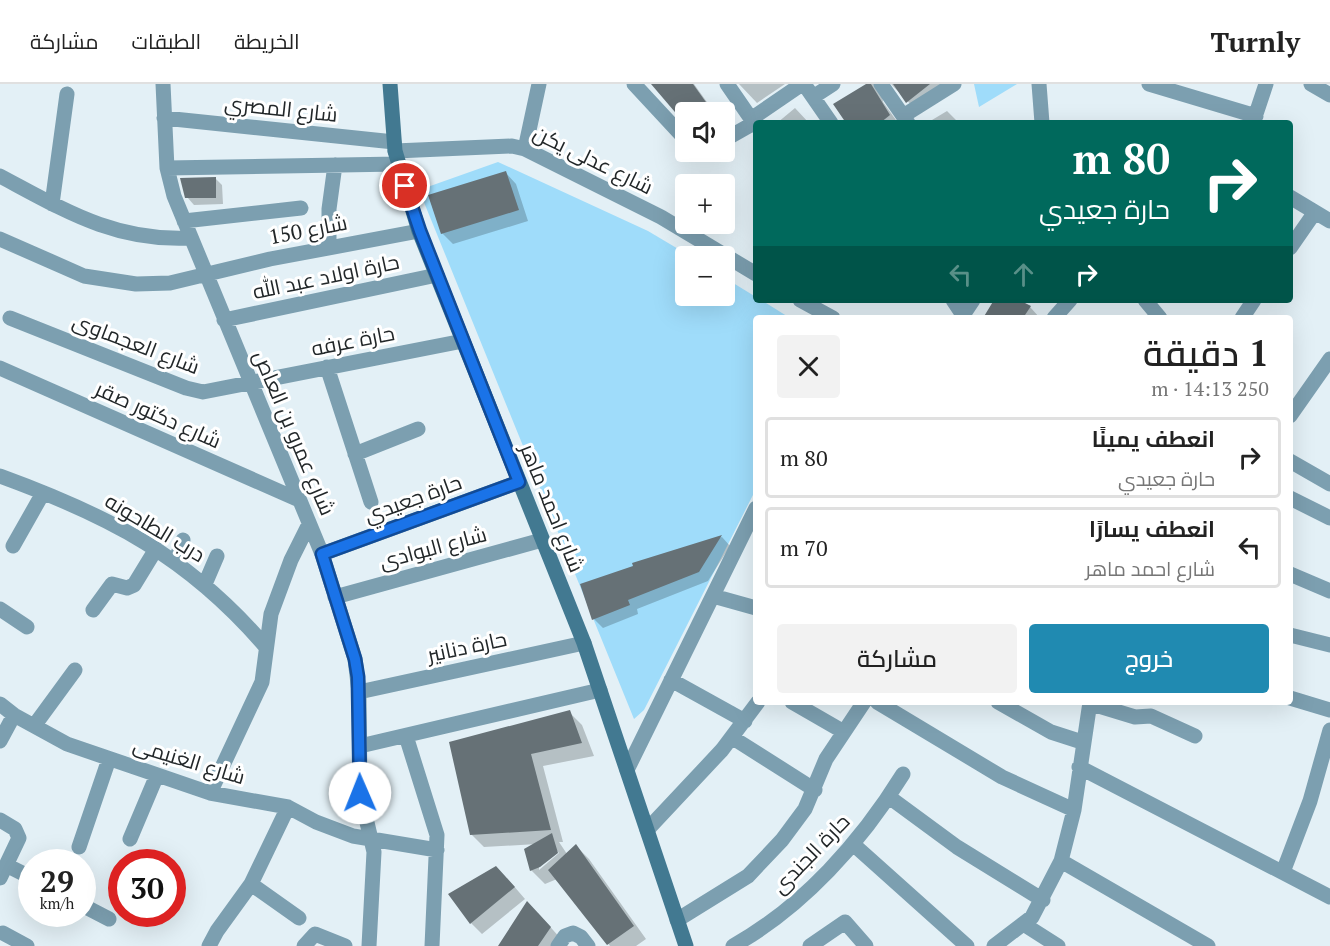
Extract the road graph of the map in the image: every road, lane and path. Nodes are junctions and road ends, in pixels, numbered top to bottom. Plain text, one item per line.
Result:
1 (163, 84) edge
2 (390, 84) edge
3 (539, 84) edge
4 (634, 84) edge
5 (727, 84) edge
6 (803, 84) edge
7 (832, 84) edge
8 (881, 84) edge
9 (954, 84) edge
10 (1039, 84) edge
11 (1149, 84) edge
12 (1266, 84) edge
13 (1311, 84) edge
14 (67, 94) dead end
15 (1330, 94) edge
16 (813, 97) junction
17 (164, 118) junction
18 (758, 120) edge
19 (829, 120) edge
20 (905, 120) edge
21 (1042, 120) edge
22 (1254, 120) edge
23 (753, 122) edge
24 (753, 124) edge
25 (675, 128) edge
26 (735, 134) edge
27 (525, 149) junction
28 (396, 152) junction
29 (335, 165) junction
30 (167, 168) junction
31 (0, 176) edge
32 (1293, 199) edge
33 (52, 204) junction
34 (301, 208) dead end
35 (1315, 212) junction
36 (184, 220) junction
37 (1330, 221) edge
38 (420, 231) junction
39 (191, 238) junction
40 (0, 239) edge
41 (1293, 244) edge
42 (329, 248) junction
43 (753, 272) edge
44 (205, 274) junction
45 (437, 275) junction
46 (806, 303) edge
47 (828, 315) edge
48 (10, 318) dead end
49 (224, 320) junction
50 (463, 341) junction
51 (1330, 359) edge
52 (327, 367) junction
53 (0, 368) edge
54 (250, 382) junction
55 (1293, 412) edge
56 (418, 429) dead end
57 (355, 454) junction
58 (1293, 463) edge
59 (0, 476) edge
60 (519, 482) junction
61 (1330, 484) edge
62 (43, 493) junction
63 (299, 500) junction
64 (1293, 500) edge
65 (371, 502) dead end
66 (753, 514) edge
67 (1330, 518) edge
68 (309, 524) junction
69 (183, 540) dead end
70 (542, 540) junction
71 (14, 546) dead end
72 (156, 549) junction
73 (322, 554) junction
74 (217, 556) dead end
75 (175, 562) junction
76 (1293, 575) edge
77 (205, 584) junction
78 (1330, 591) edge
79 (713, 596) junction
80 (335, 597) junction
81 (753, 607) edge
82 (0, 609) edge
83 (93, 610) dead end
84 (27, 627) dead end
85 (1293, 636) edge
86 (584, 643) junction
87 (1330, 645) edge
88 (266, 647) junction
89 (75, 670) dead end
90 (671, 680) junction
91 (600, 690) junction
92 (359, 692) junction
93 (1293, 699) edge
94 (0, 704) edge
95 (756, 705) edge
96 (797, 705) edge
97 (862, 705) edge
98 (882, 705) edge
99 (1006, 705) edge
100 (1089, 705) edge
101 (1099, 705) edge
102 (1330, 710) edge
103 (14, 715) junction
104 (745, 721) junction
105 (33, 726) junction
106 (1330, 730) edge
107 (844, 732) junction
108 (406, 736) junction
109 (1195, 736) dead end
110 (733, 738) junction
111 (0, 741) edge
112 (1082, 742) junction
113 (360, 746) junction
114 (110, 759) junction
115 (1079, 767) junction
116 (627, 770) junction
117 (903, 774) dead end
118 (157, 775) junction
119 (815, 790) junction
120 (210, 793) junction
121 (889, 797) junction
122 (288, 807) junction
123 (1074, 810) junction
124 (0, 820) edge
125 (647, 830) junction
126 (130, 839) dead end
127 (373, 840) junction
128 (853, 844) junction
129 (79, 847) dead end
130 (437, 850) junction
131 (1060, 861) junction
132 (3, 871) edge
133 (1283, 872) junction
134 (18, 875) edge
135 (251, 884) junction
136 (1330, 897) edge
137 (1043, 900) junction
138 (299, 918) dead end
139 (677, 920) junction
140 (1025, 925) junction
141 (3, 933) dead end
142 (561, 941) edge
143 (27, 946) edge
144 (209, 946) edge
145 (304, 946) edge
146 (345, 946) edge
147 (369, 946) edge
148 (432, 946) edge
149 (588, 946) edge
150 (686, 946) edge
151 (733, 946) edge
152 (810, 946) edge
153 (866, 946) edge
154 (968, 946) edge
155 (994, 946) edge
156 (1058, 946) edge
157 (1208, 946) edge

1 - 17 street, شارع عمرو بن العاص
2 - 28 main road, شارع احمد ماهر
3 - 27 street
4 - 25 street
5 - 23 street
6 - 16 street
6 - 18 street
7 - 16 street
8 - 20 street
9 - 20 street
10 - 21 street
11 - 22 street
12 - 22 street
13 - 15 street
14 - 33 street
16 - 19 street
17 - 28 street, شارع المصري
17 - 30 street, شارع عمرو بن العاص
24 - 26 street
27 - 28 street, شارع عدلى يكن
27 - 43 street, شارع عدلى يكن
28 - 29 street
28 - 38 main road, شارع احمد ماهر
29 - 30 street
29 - 42 street
30 - 36 street, شارع عمرو بن العاص
31 - 33 street
32 - 35 street
33 - 39 street
34 - 36 street
35 - 37 street
35 - 41 street
36 - 39 street, شارع عمرو بن العاص
38 - 42 street, شارع 150
38 - 45 main road, شارع احمد ماهر
39 - 44 street, شارع عمرو بن العاص
40 - 44 street, شارع 150
42 - 44 street, شارع 150
44 - 49 street, شارع عمرو بن العاص
45 - 49 street, حارة اولاد عبد الله
45 - 50 main road, شارع احمد ماهر
46 - 47 street
48 - 54 street, شارع العجماوى
49 - 54 street, شارع عمرو بن العاص
50 - 52 street, حارة عرفه
50 - 60 main road, شارع احمد ماهر
51 - 55 street
52 - 54 street, حارة عرفه
52 - 57 street
53 - 63 street, شارع دكتور صقر
54 - 63 street, شارع عمرو بن العاص
56 - 57 street
57 - 65 street
58 - 61 street
59 - 62 street, درب الطاحونه
60 - 70 main road, شارع احمد ماهر
60 - 73 street, حارة جعيدي
62 - 71 street
62 - 72 street, درب الطاحونه
63 - 68 street, شارع عمرو بن العاص
64 - 67 street
66 - 79 street
68 - 73 street, شارع عمرو بن العاص
68 - 88 street
69 - 75 street
70 - 80 street, شارع البوادى
70 - 86 main road, شارع احمد ماهر
72 - 75 street, درب الطاحونه
72 - 83 street
73 - 80 street, شارع عمرو بن العاص
74 - 77 street
75 - 77 street, درب الطاحونه
76 - 78 street
77 - 88 street, درب الطاحونه
79 - 81 street
79 - 90 street
80 - 92 street, شارع عمرو بن العاص
82 - 84 street
85 - 87 street
86 - 91 main road, شارع احمد ماهر
86 - 92 street, حارة دنانير
88 - 120 street
89 - 105 street
90 - 104 street
90 - 116 street
91 - 108 street
91 - 116 main road, شارع احمد ماهر
92 - 113 street, شارع عمرو بن العاص
93 - 102 street
94 - 103 street, شارع الغنيمى
95 - 104 street
96 - 107 street
97 - 107 street
98 - 123 street
99 - 112 street
100 - 112 street
101 - 109 street
103 - 105 street, شارع الغنيمى
103 - 111 street
104 - 110 street
105 - 114 street, شارع الغنيمى
106 - 133 street
107 - 119 street
108 - 113 street
108 - 130 street
110 - 119 street
110 - 125 street
112 - 115 street
113 - 127 street, شارع عمرو بن العاص
114 - 118 street, شارع الغنيمى
114 - 129 street
115 - 123 street
115 - 133 street
116 - 125 main road, شارع احمد ماهر
117 - 121 street, حارة الجندى
118 - 120 street, شارع الغنيمى
118 - 126 street
119 - 139 street
120 - 122 street, شارع الغنيمى
121 - 128 street, حارة الجندى
121 - 137 street
122 - 127 street, شارع الغنيمى
122 - 135 street
123 - 131 street
124 - 132 street
125 - 139 main road, شارع احمد ماهر
127 - 130 street, شارع الغنيمى
127 - 147 street, شارع عمرو بن العاص
128 - 151 street, حارة الجندى
128 - 154 street
130 - 148 street
131 - 137 street
131 - 157 street
132 - 134 street
133 - 136 street
135 - 138 street
135 - 144 street
137 - 140 street
139 - 150 main road, شارع احمد ماهر
140 - 155 street
140 - 156 street
141 - 143 street
142 - 149 street
145 - 146 street
152 - 153 street

